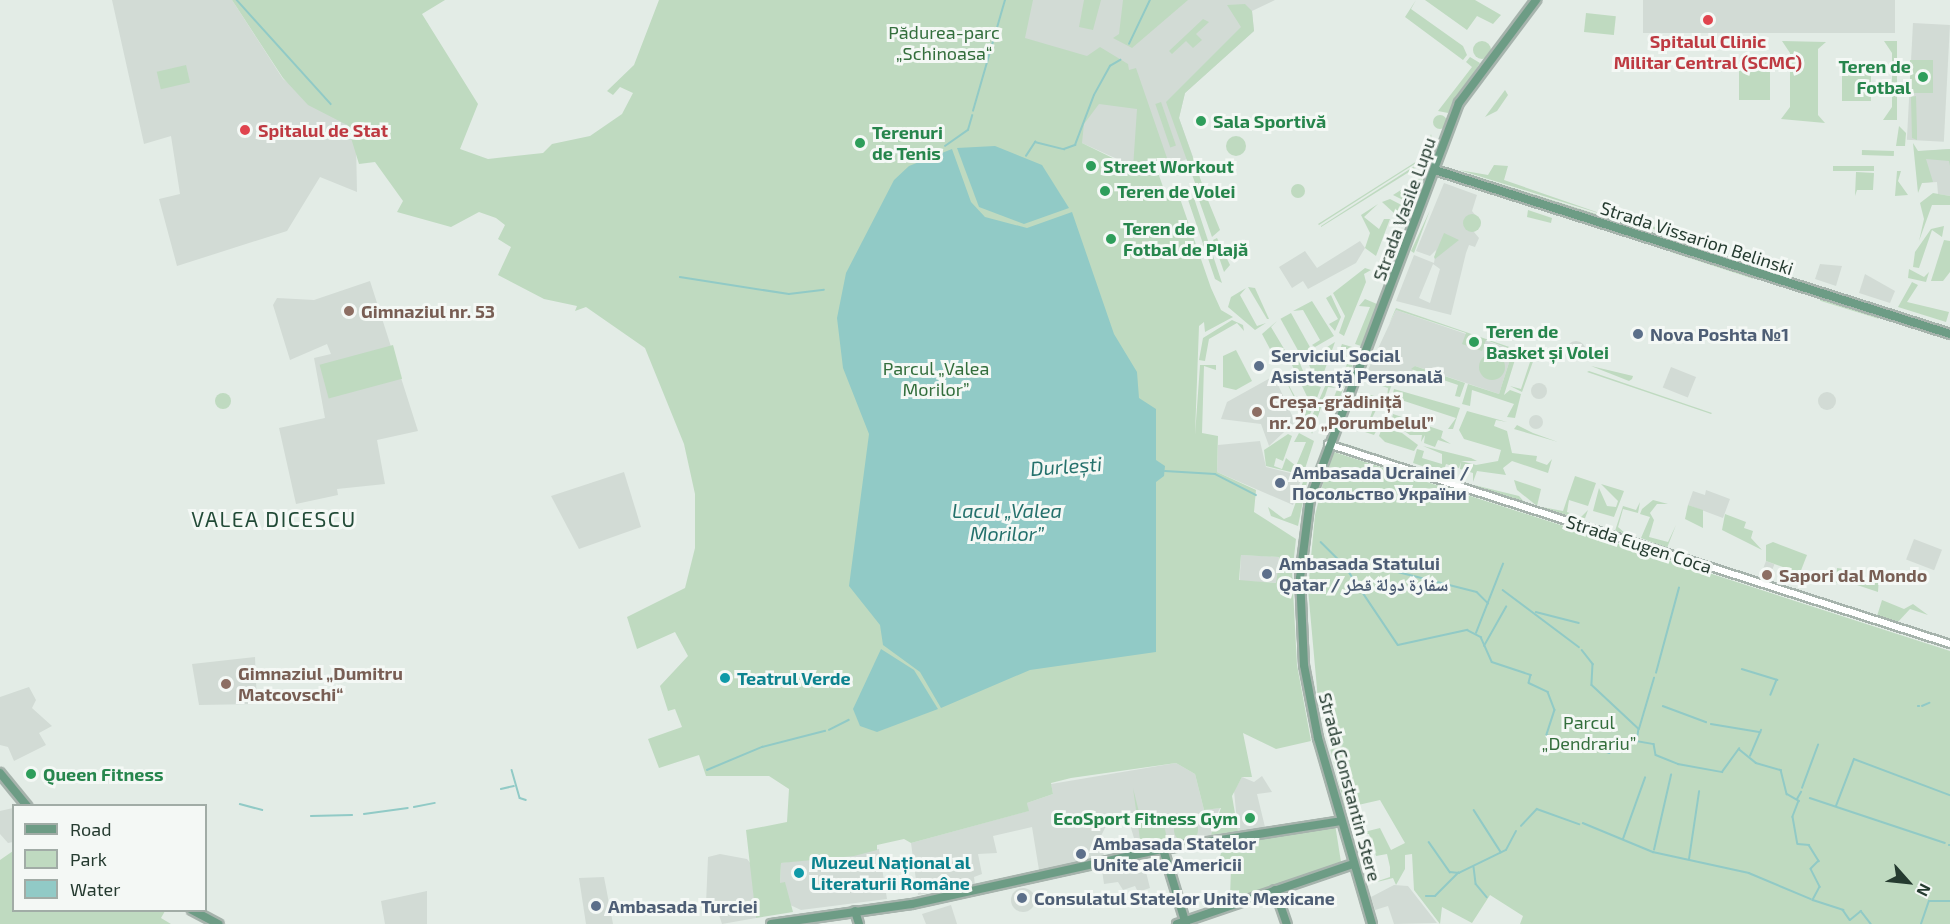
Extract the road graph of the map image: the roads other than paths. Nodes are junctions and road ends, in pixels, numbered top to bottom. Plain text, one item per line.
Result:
1 (1536, 0) edge
2 (1435, 170) junction
3 (1950, 334) edge
4 (1328, 444) junction
5 (1950, 644) edge
6 (0, 773) edge
7 (25, 804) edge
8 (1341, 821) junction
9 (1163, 849) junction
10 (1353, 864) junction
11 (1275, 890) junction
12 (855, 910) junction
13 (196, 912) edge
14 (1182, 923) edge
15 (218, 924) edge
16 (771, 924) edge
17 (859, 924) edge
18 (1287, 924) edge
19 (1372, 924) edge

1 - 2 main road, Strada Vasile Lupu
2 - 3 main road, Strada Vissarion Belinski
2 - 4 main road, Strada Vasile Lupu
4 - 5 street, Strada Eugen Coca
4 - 8 main road, Strada Constantin Stere
6 - 7 main road
8 - 9 main road
8 - 10 main road, Strada Constantin Stere
9 - 12 main road
9 - 14 main road
10 - 11 main road
10 - 19 main road, Strada Constantin Stere
11 - 14 main road
11 - 18 main road
12 - 16 main road
12 - 17 main road
13 - 15 main road

